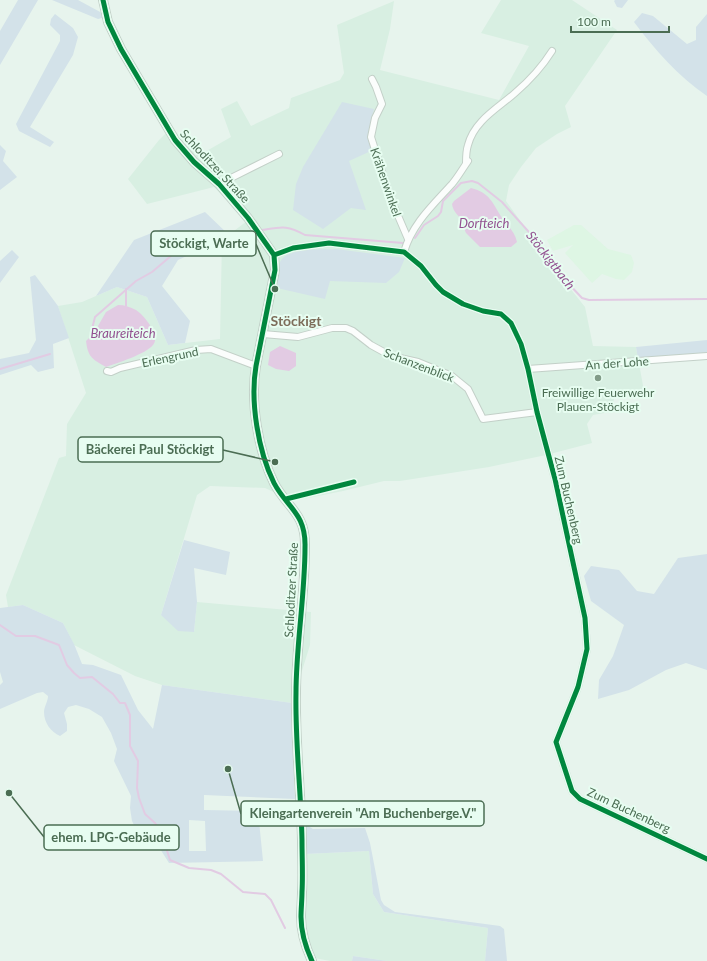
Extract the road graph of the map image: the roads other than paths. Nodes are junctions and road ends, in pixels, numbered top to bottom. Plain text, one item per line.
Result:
1 (103, 0) edge
2 (552, 51) dead end
3 (372, 79) dead end
4 (279, 154) dead end
5 (219, 184) junction
6 (408, 239) junction
7 (404, 252) junction
8 (274, 256) junction
9 (263, 334) junction
10 (707, 356) edge
11 (256, 366) junction
12 (528, 370) junction
13 (107, 371) dead end
14 (537, 412) junction
15 (707, 859) edge
16 (312, 961) edge

1 - 5 street, Schloditzer Straße
2 - 6 street
3 - 6 street, Krähenwinkel
4 - 5 street, Schloditzer Straße
5 - 8 street, Schloditzer Straße
6 - 7 street
7 - 8 street
7 - 12 street, Zum Buchenberg
8 - 9 street, Schloditzer Straße
9 - 11 street, Schloditzer Straße
9 - 14 street, Schanzenblick
10 - 12 street, An der Lohe
11 - 13 street, Erlengrund
11 - 16 street, Schloditzer Straße
12 - 14 street, Zum Buchenberg
14 - 15 street, Zum Buchenberg

